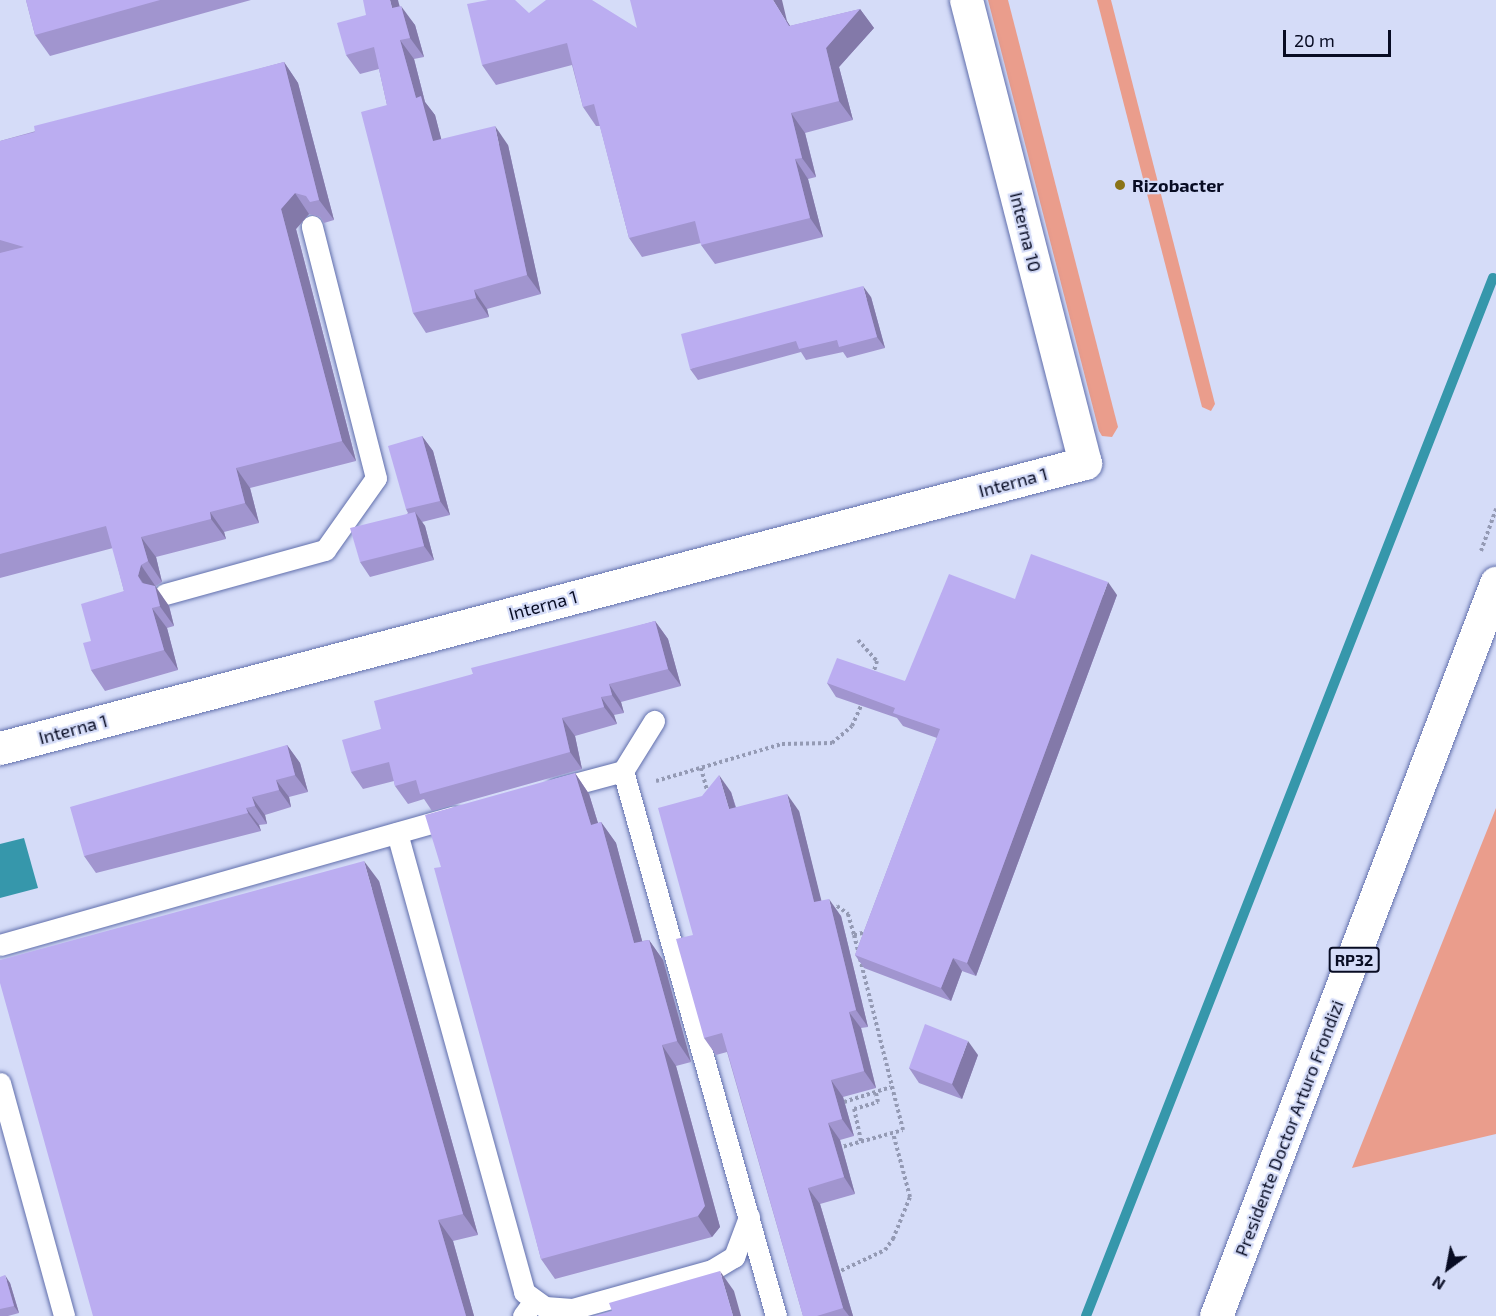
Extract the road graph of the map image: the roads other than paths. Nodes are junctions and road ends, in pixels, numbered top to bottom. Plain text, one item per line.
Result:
1 (966, 0) edge
2 (312, 226) edge
3 (1085, 463) joint
4 (1494, 592) edge
5 (165, 594) dead end
6 (654, 721) dead end
7 (0, 748) edge
8 (623, 771) junction
9 (533, 796) edge
10 (476, 811) edge
11 (397, 833) junction
12 (0, 945) edge
13 (0, 1083) edge
14 (749, 1217) junction
15 (528, 1309) edge
16 (64, 1316) edge
17 (776, 1316) edge
18 (1216, 1316) edge

1 - 3 street, Interna 10
2 - 5 lane
3 - 7 street, Interna 1
4 - 18 street, Presidente Doctor Arturo Frondizi / RP32
6 - 8 lane
8 - 9 lane
8 - 14 lane
10 - 11 lane
11 - 12 lane
11 - 15 lane
13 - 16 lane
14 - 15 lane
14 - 17 lane

